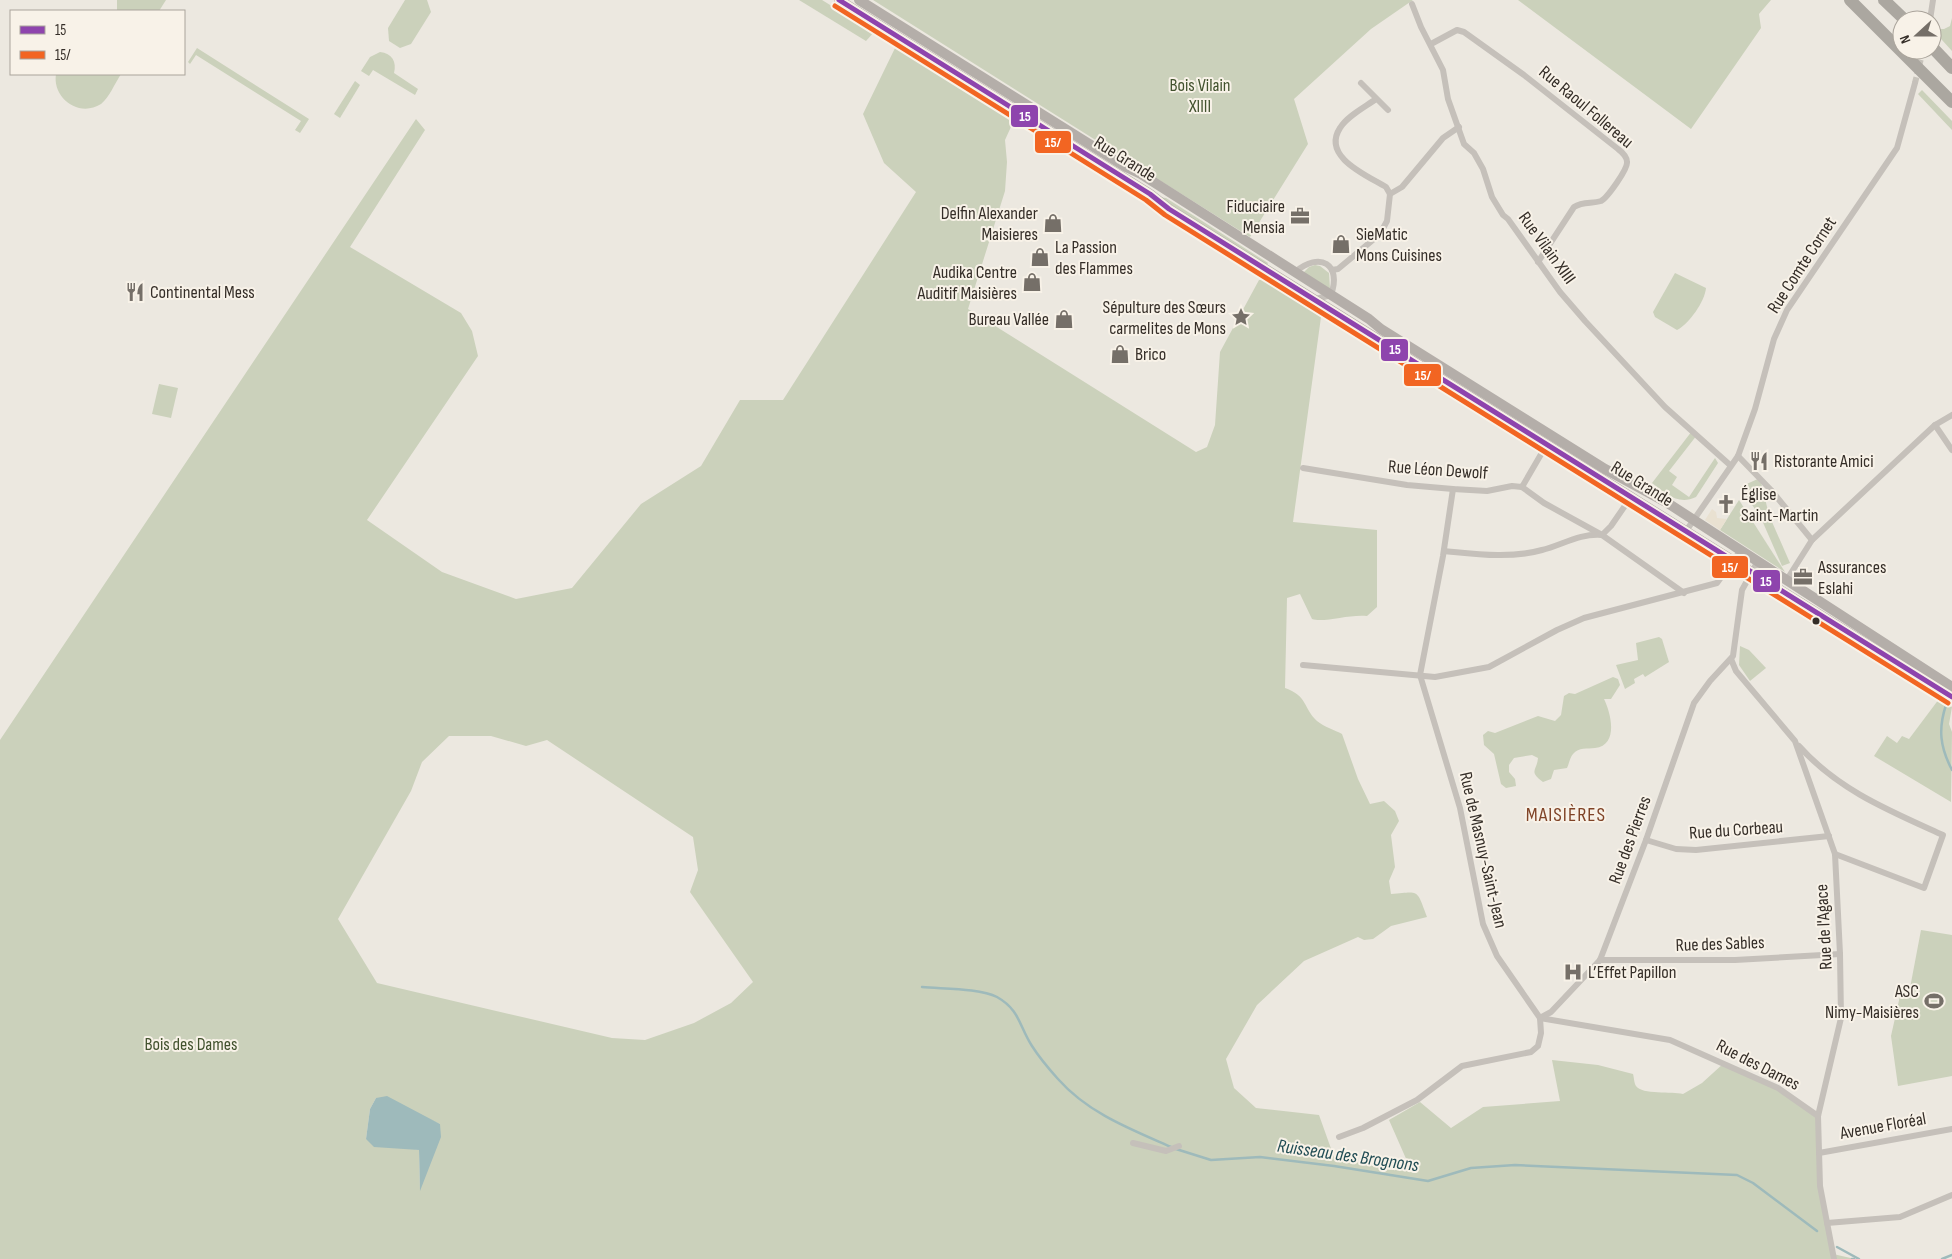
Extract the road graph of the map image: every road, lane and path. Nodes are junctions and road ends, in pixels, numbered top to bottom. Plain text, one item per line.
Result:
1 (839, 0) edge
2 (859, 0) edge
3 (1850, 0) edge
4 (1884, 0) edge
5 (1412, 4) dead end
6 (1894, 10) edge
7 (1431, 44) junction
8 (1942, 58) edge
9 (1952, 68) edge
10 (1361, 83) dead end
11 (1915, 83) tunnel mouth
12 (1376, 99) junction
13 (1952, 102) edge
14 (1388, 110) dead end
15 (1459, 127) junction
16 (1390, 194) junction
17 (1538, 262) junction
18 (1332, 270) junction
19 (1295, 272) junction
20 (1331, 295) junction
21 (1316, 299) junction
22 (1952, 415) edge
23 (1935, 425) junction
24 (1547, 444) junction
25 (1952, 450) edge
26 (1738, 456) junction
27 (1730, 465) junction
28 (1303, 468) dead end
29 (1522, 487) junction
30 (1453, 489) junction
31 (1631, 497) junction
32 (1694, 520) junction
33 (1686, 531) junction
34 (1602, 535) junction
35 (1812, 540) junction
36 (1741, 550) junction
37 (1444, 551) junction
38 (1734, 561) junction
39 (1758, 561) junction
40 (1751, 572) junction
41 (1786, 581) junction
42 (1684, 593) junction
43 (1731, 659) junction
44 (1303, 665) dead end
45 (1420, 675) junction
46 (1952, 687) edge
47 (1952, 697) edge
48 (1795, 741) junction
49 (1830, 836) junction
50 (1646, 840) junction
51 (1835, 854) junction
52 (1840, 954) junction
53 (1600, 960) junction
54 (1540, 1018) junction
55 (1818, 1116) junction
56 (1952, 1129) edge
57 (1339, 1137) dead end
58 (1133, 1143) dead end
59 (1180, 1146) dead end
60 (1819, 1153) junction
61 (1952, 1195) edge
62 (1827, 1223) junction
63 (1834, 1259) edge

1 - 21 main road, Rue Grande
2 - 19 main road, Rue Grande
3 - 13 highway
4 - 6 highway
5 - 7 street, Rue Vilain XIIII
7 - 15 street, Rue Vilain XIIII
7 - 17 street, Rue Raoul Follereau
8 - 9 highway
10 - 12 street
11 - 26 street, Rue Comte Cornet
12 - 14 street
12 - 16 street
15 - 16 street
15 - 17 street, Rue Vilain XIIII
16 - 18 street
17 - 27 street, Rue Vilain XIIII
18 - 19 street
18 - 20 street
19 - 20 main road, Rue Grande
20 - 21 street
20 - 32 main road, Rue Grande
21 - 24 main road, Rue Grande
22 - 23 street
23 - 25 street
23 - 35 street
24 - 29 street
24 - 31 main road, Rue Grande
26 - 27 street, Rue Comte Cornet
26 - 35 street
27 - 32 street, Rue Comte Cornet
28 - 30 street, Rue Léon Dewolf
29 - 30 street, Rue Léon Dewolf
29 - 34 street
30 - 37 street, Rue de Masnuy-Saint-Jean
31 - 33 main road, Rue Grande
31 - 34 street
32 - 33 street, Rue Comte Cornet
32 - 36 main road, Rue Grande
33 - 38 main road, Rue Grande
34 - 37 street
34 - 42 street
35 - 41 street
36 - 38 street
36 - 39 main road, Rue Grande
37 - 45 street, Rue de Masnuy-Saint-Jean
38 - 40 main road, Rue Grande
38 - 42 street
39 - 40 street
39 - 41 main road, Rue Grande
40 - 43 street
40 - 47 main road, Rue Grande
41 - 46 main road, Rue Grande
42 - 45 street
43 - 48 street, Rue de l'Agace
43 - 50 street, Rue des Pierres
44 - 45 street
45 - 54 street, Rue de Masnuy-Saint-Jean
48 - 49 street, Rue de l'Agace
48 - 51 street, Rue de l'Agace
49 - 50 street, Rue du Corbeau
49 - 51 street, Rue de l'Agace
50 - 53 street, Rue des Pierres
51 - 52 street, Rue de l'Agace
52 - 53 street, Rue des Sables
52 - 55 street, Rue de l'Agace
53 - 54 street, Rue des Pierres
54 - 55 street, Rue des Dames
54 - 57 street
55 - 60 street
56 - 60 street, Avenue Floréal
58 - 59 street
60 - 62 street
61 - 62 street
62 - 63 street

